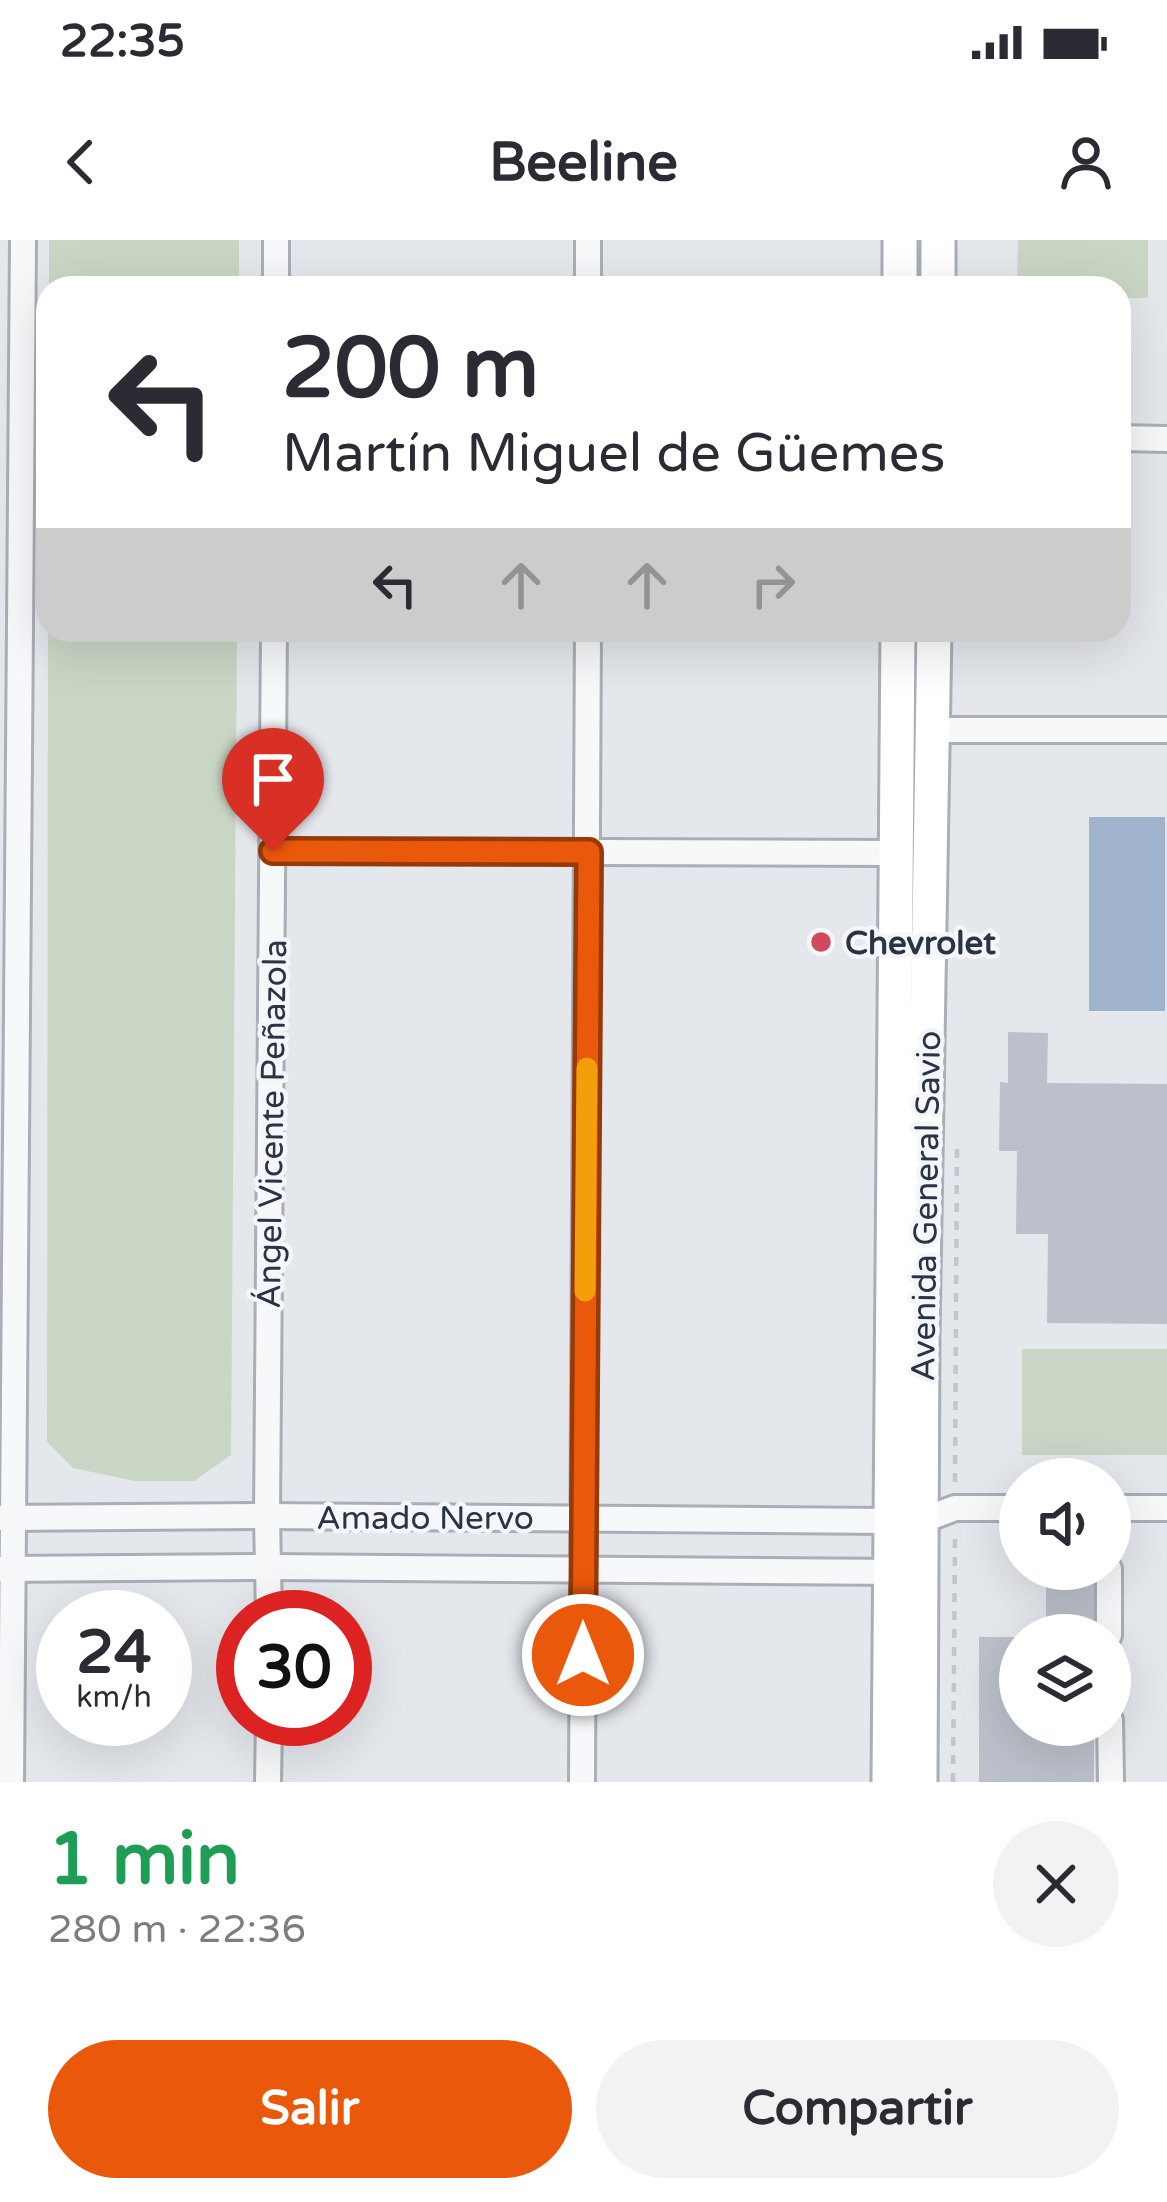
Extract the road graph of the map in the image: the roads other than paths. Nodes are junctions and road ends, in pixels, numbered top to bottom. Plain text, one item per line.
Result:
1 (23, 240) edge
2 (276, 240) edge
3 (588, 240) edge
4 (900, 240) edge
5 (938, 240) edge
6 (276, 276) edge
7 (588, 276) edge
8 (900, 276) edge
9 (938, 276) edge
10 (1131, 438) edge
11 (1167, 439) edge
12 (274, 642) edge
13 (588, 642) edge
14 (898, 642) edge
15 (934, 642) edge
16 (933, 730) junction
17 (1167, 730) edge
18 (9, 850) edge
19 (273, 851) junction
20 (589, 852) junction
21 (895, 853) junction
22 (999, 1508) edge
23 (1131, 1508) edge
24 (1167, 1508) edge
25 (267, 1516) junction
26 (6, 1518) edge
27 (583, 1518) junction
28 (906, 1521) junction
29 (269, 1567) junction
30 (6, 1569) edge
31 (583, 1570) junction
32 (905, 1573) junction
33 (269, 1590) edge
34 (268, 1746) edge
35 (1110, 1746) edge
36 (11, 1782) edge
37 (268, 1782) edge
38 (582, 1782) edge
39 (889, 1782) edge
40 (920, 1782) edge
41 (1111, 1782) edge

1 - 18 street
2 - 6 street
3 - 7 street
4 - 8 main road
5 - 9 main road
10 - 11 street
12 - 19 street, Ángel Vicente Peñazola
13 - 20 street
14 - 21 main road, Avenida General Savio
15 - 16 main road, Avenida General Savio
16 - 17 street
16 - 28 main road, Avenida General Savio
18 - 26 street
19 - 20 street
19 - 25 street, Ángel Vicente Peñazola
20 - 21 street
20 - 27 street
21 - 28 main road, Avenida General Savio
22 - 28 street
23 - 24 street
25 - 26 street, Amado Nervo
25 - 27 street, Amado Nervo
25 - 29 street, Ángel Vicente Peñazola
26 - 30 street
27 - 28 street, Amado Nervo
27 - 31 street
28 - 32 main road, Avenida General Savio
29 - 30 street, Amado Nervo
29 - 31 street, Amado Nervo
29 - 33 street, Ángel Vicente Peñazola
30 - 36 street
31 - 32 street, Amado Nervo
31 - 38 street
32 - 39 main road, Avenida General Savio
32 - 40 main road, Avenida General Savio
34 - 37 street
35 - 41 street

